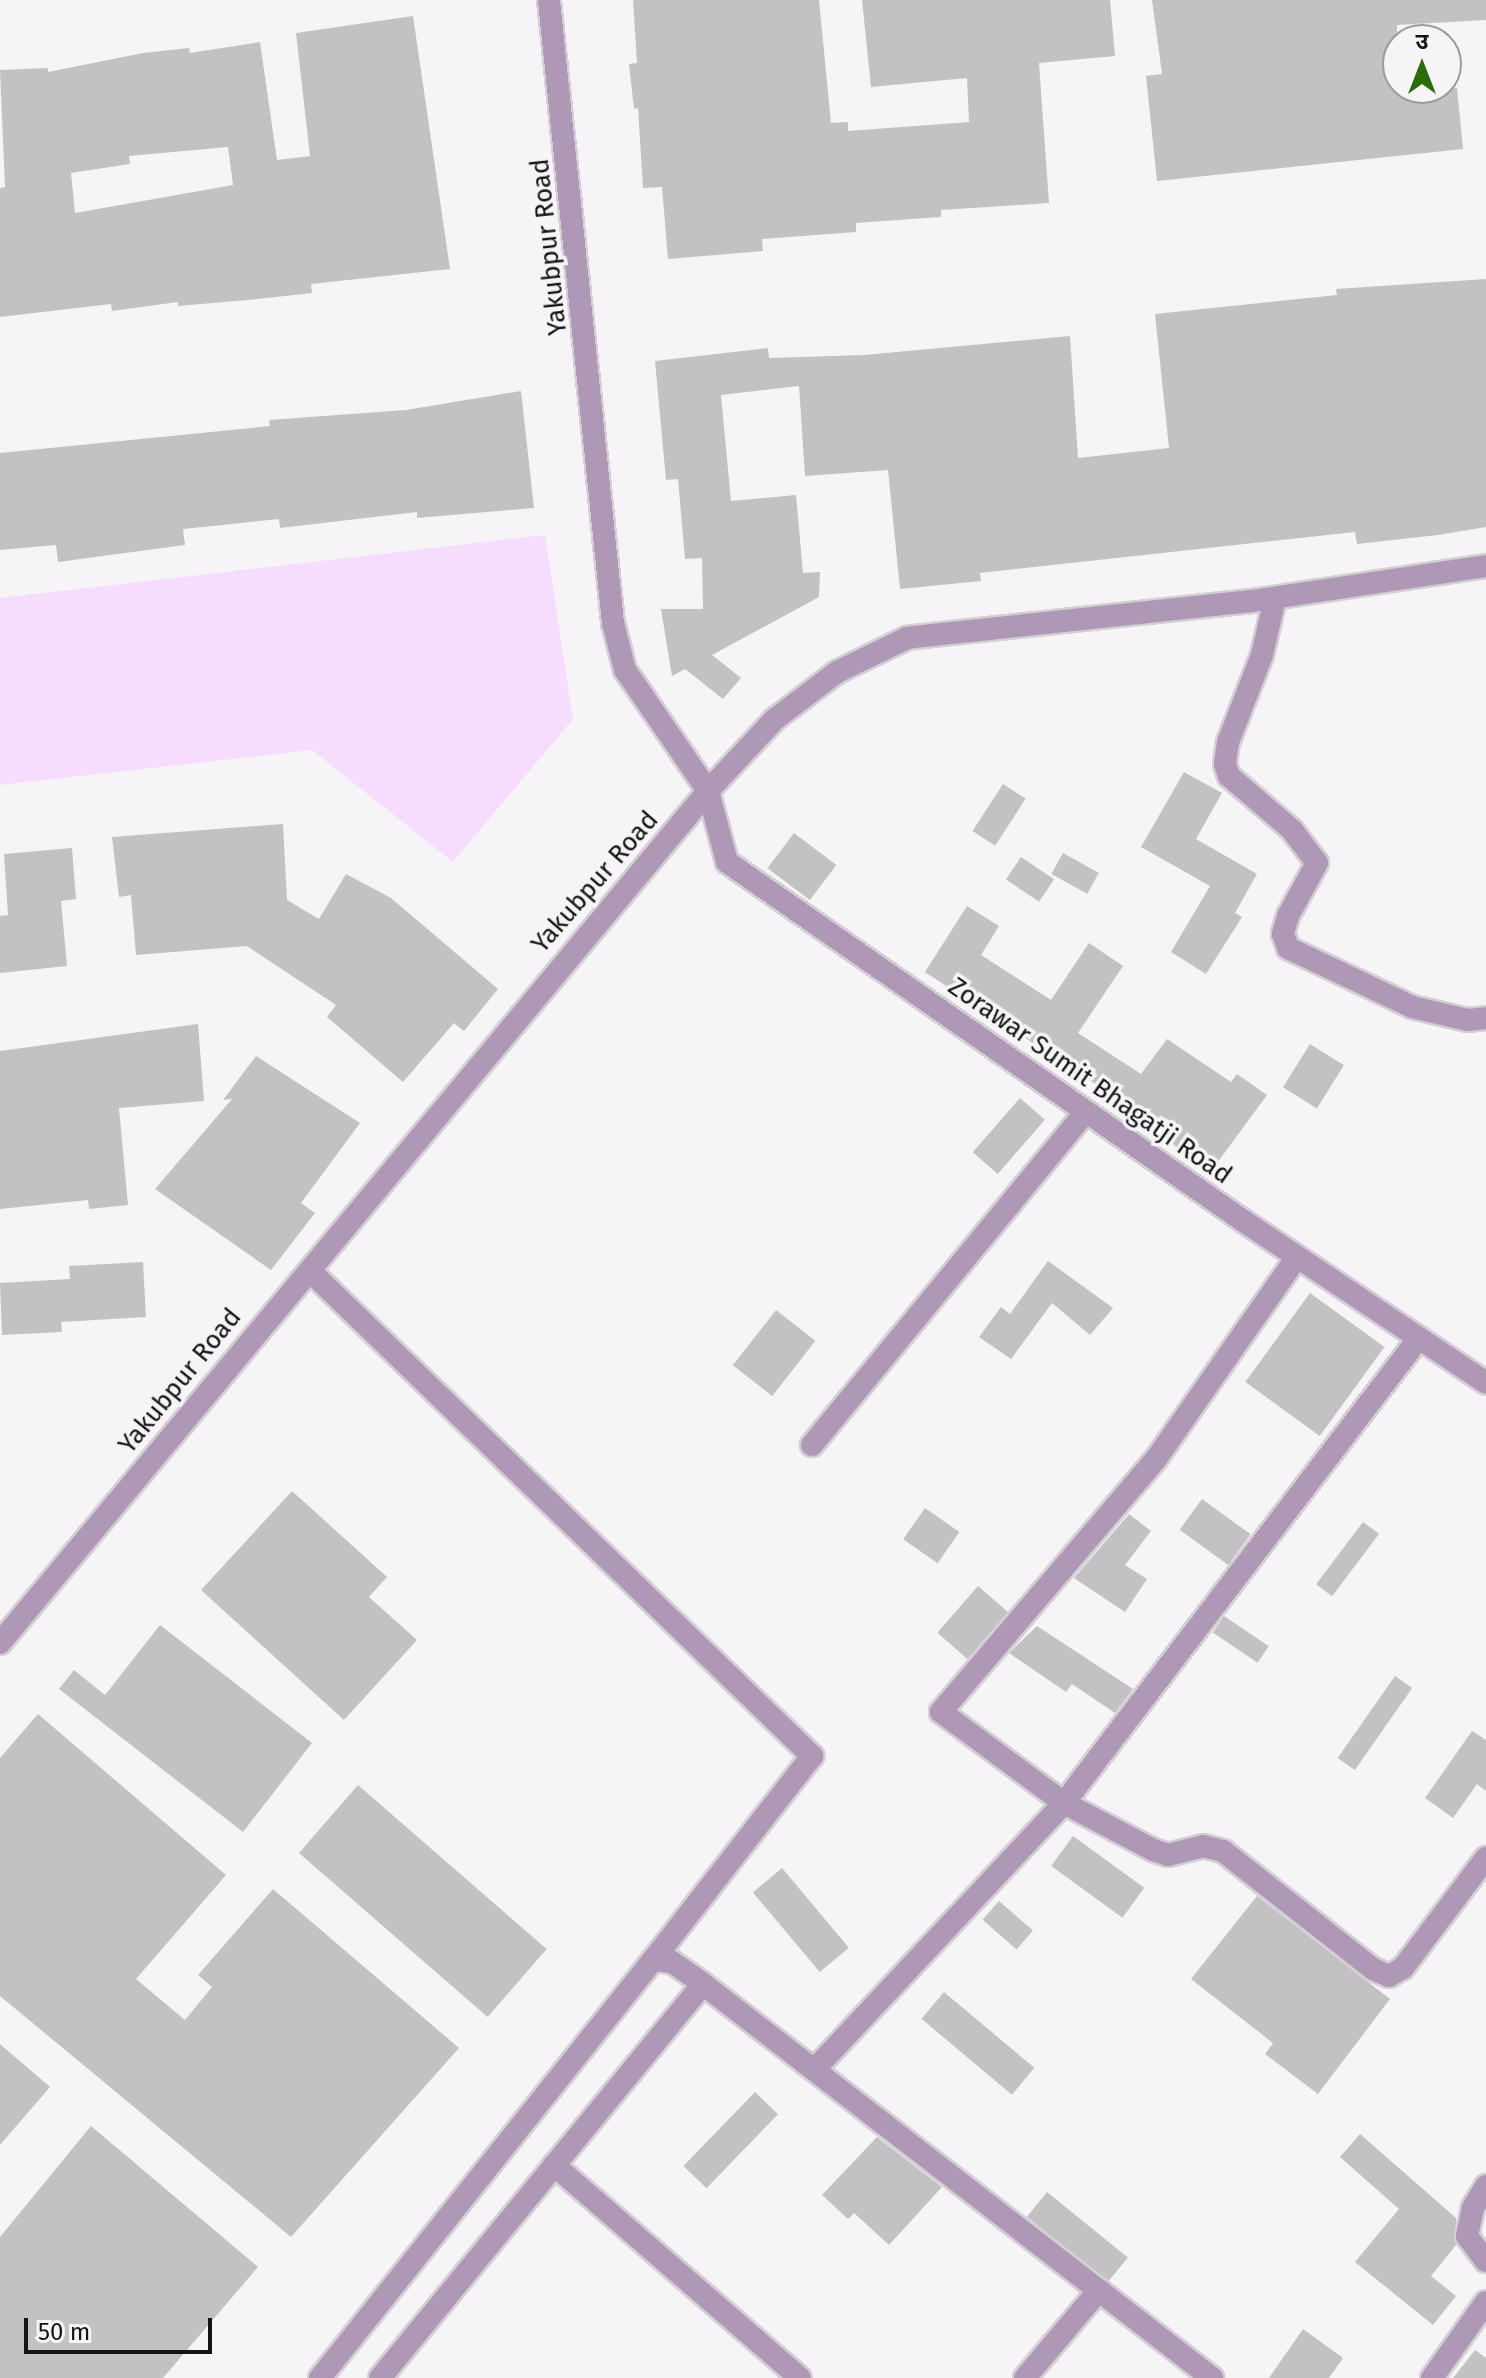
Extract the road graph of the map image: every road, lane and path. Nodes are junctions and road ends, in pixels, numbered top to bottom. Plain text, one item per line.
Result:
1 (549, 0) edge
2 (1486, 566) edge
3 (1275, 598) junction
4 (708, 791) junction
5 (1486, 1018) edge
6 (1085, 1113) junction
7 (1297, 1257) junction
8 (311, 1272) junction
9 (1419, 1338) junction
10 (1486, 1383) edge
11 (812, 1445) dead end
12 (0, 1643) edge
13 (1064, 1803) junction
14 (1486, 1858) edge
15 (653, 1960) junction
16 (703, 1984) junction
17 (816, 2068) junction
18 (554, 2165) junction
19 (1486, 2186) edge
20 (1486, 2261) edge
21 (1099, 2290) junction
22 (1486, 2302) edge
23 (320, 2378) edge
24 (380, 2378) edge
25 (800, 2378) edge
26 (1025, 2378) edge
27 (1212, 2378) edge
28 (1432, 2378) edge

1 - 4 street, Yakubpur Road
2 - 3 street
3 - 4 street
3 - 5 street
4 - 6 street, Zorawar Sumit Bhagatji Road
4 - 8 street, Yakubpur Road
6 - 7 street, Zorawar Sumit Bhagatji Road
6 - 11 street
7 - 9 street, Zorawar Sumit Bhagatji Road
7 - 13 street
8 - 12 street, Yakubpur Road
8 - 15 street
9 - 10 street, Zorawar Sumit Bhagatji Road
9 - 13 street
13 - 14 street
13 - 17 street
15 - 16 street
15 - 23 street
16 - 17 street
16 - 18 street
17 - 21 street
18 - 24 street
18 - 25 street
19 - 20 street
21 - 26 street
21 - 27 street
22 - 28 street

